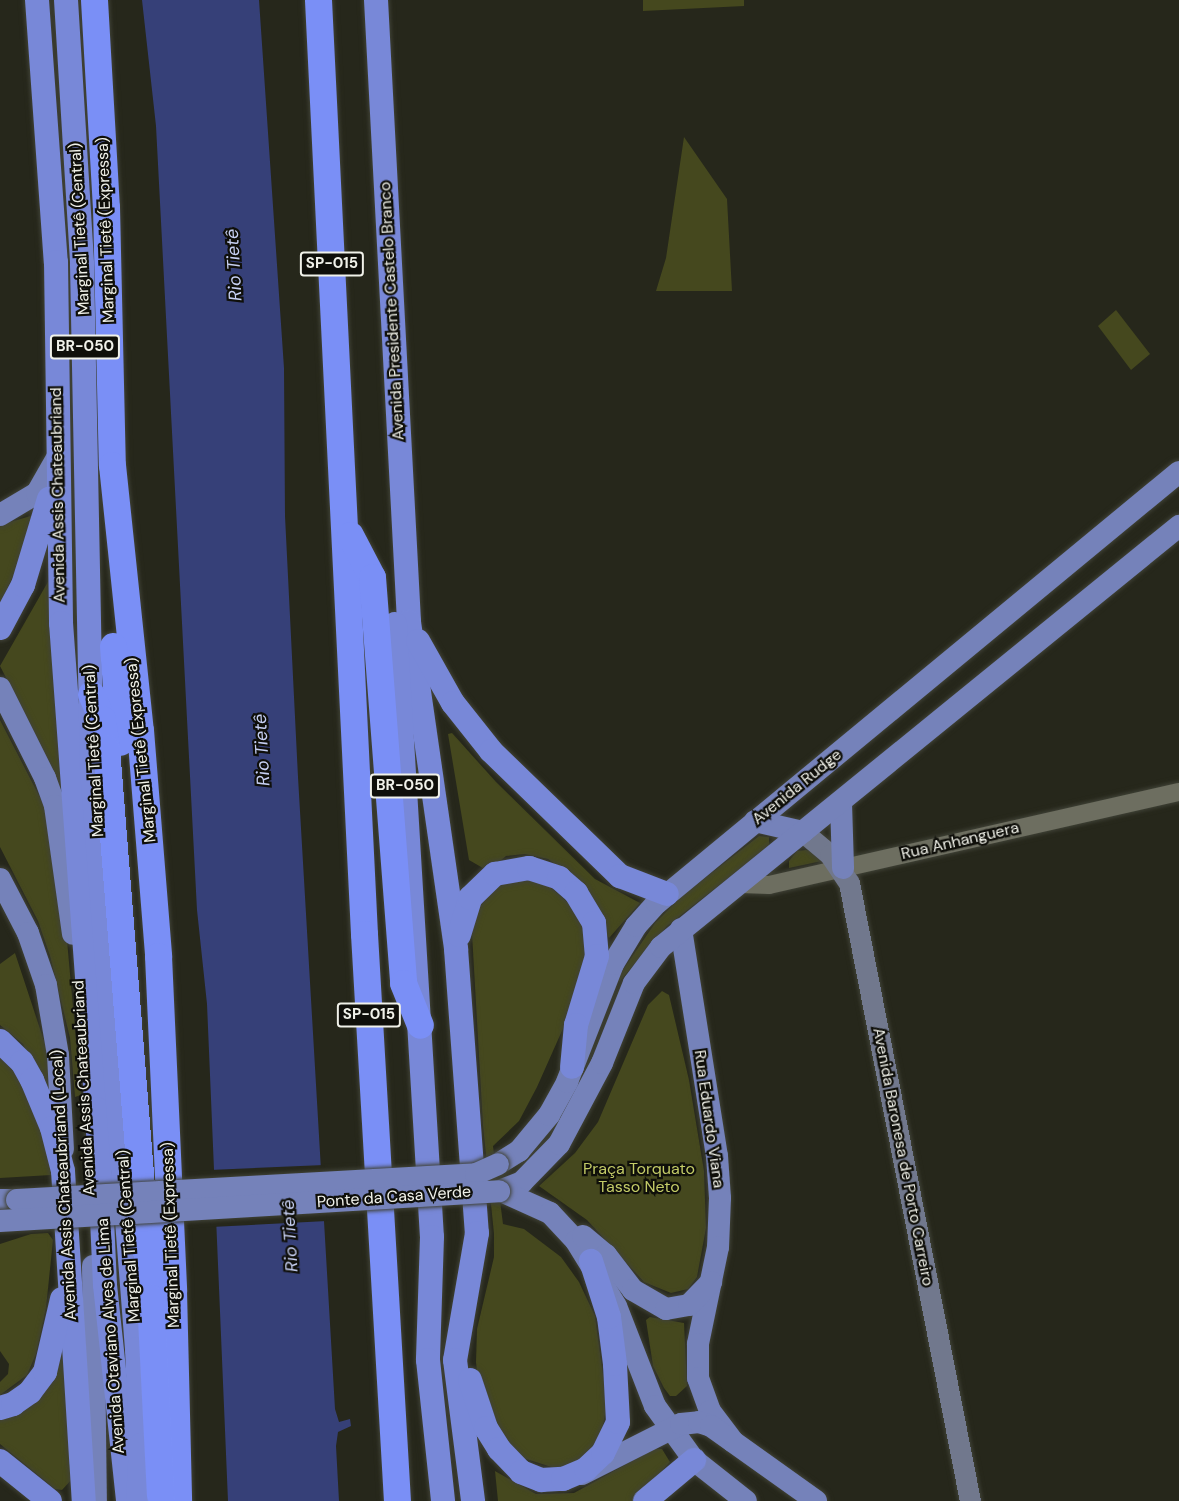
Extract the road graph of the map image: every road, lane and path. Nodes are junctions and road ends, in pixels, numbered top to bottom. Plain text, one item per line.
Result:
1 (37, 0) edge
2 (66, 0) edge
3 (94, 0) edge
4 (318, 0) edge
5 (376, 0) edge
6 (88, 427) junction
7 (57, 463) junction
8 (112, 465) junction
9 (1179, 472) edge
10 (0, 515) edge
11 (1179, 526) edge
12 (347, 529) junction
13 (403, 549) junction
14 (409, 622) junction
15 (0, 628) edge
16 (0, 688) edge
17 (91, 694) junction
18 (1179, 792) edge
19 (841, 803) junction
20 (755, 821) junction
21 (802, 832) junction
22 (79, 847) junction
23 (843, 868) junction
24 (0, 879) edge
25 (741, 884) junction
26 (667, 894) junction
27 (681, 929) junction
28 (456, 949) junction
29 (420, 1025) junction
30 (131, 1038) junction
31 (0, 1041) edge
32 (572, 1067) junction
33 (498, 1164) joint
34 (63, 1171) junction
35 (500, 1191) junction
36 (9, 1200) edge
37 (550, 1213) junction
38 (0, 1221) edge
39 (68, 1243) junction
40 (591, 1261) junction
41 (711, 1282) junction
42 (464, 1303) junction
43 (0, 1408) edge
44 (670, 1429) junction
45 (733, 1442) junction
46 (694, 1460) junction
47 (0, 1461) edge
48 (563, 1479) junction
49 (50, 1501) edge
50 (84, 1501) edge
51 (96, 1501) edge
52 (128, 1501) edge
53 (138, 1501) edge
54 (160, 1501) edge
55 (178, 1501) edge
56 (397, 1501) edge
57 (443, 1501) edge
58 (473, 1501) edge
59 (645, 1501) edge
60 (746, 1501) edge
61 (816, 1501) edge
62 (970, 1501) edge

1 - 7 highway, Avenida Assis Chateaubriand
2 - 6 highway, Marginal Tietê (Central) / BR-050
3 - 8 highway, Marginal Tietê (Expressa)
4 - 12 highway, SP-015
5 - 13 highway, Avenida Presidente Castelo Branco / BR-050
6 - 17 highway, Marginal Tietê (Central) / BR-050
6 - 22 highway
7 - 10 main road
7 - 15 highway
7 - 22 highway, Avenida Assis Chateaubriand
8 - 30 highway
8 - 55 highway, Marginal Tietê (Expressa)
9 - 20 main road, Avenida Rudge
11 - 19 main road
12 - 29 highway
12 - 56 highway, SP-015
13 - 14 highway, Avenida Presidente Castelo Branco
13 - 29 highway, BR-050
14 - 26 highway
14 - 28 highway, Avenida Presidente Castelo Branco
16 - 51 main road, Avenida Assis Chateaubriand
17 - 30 highway
17 - 53 highway, Marginal Tietê (Central)
18 - 23 street, Rua Anhanguera
19 - 21 main road
19 - 23 main road
20 - 21 main road
20 - 26 main road, Avenida Rudge
21 - 23 main road
21 - 25 main road
22 - 52 highway, Avenida Otaviano Alves de Lima
23 - 25 street, Rua Anhanguera
23 - 62 main road, Avenida Baronesa de Porto Carreiro
24 - 34 main road, Avenida Assis Chateaubriand (Local)
25 - 27 main road
26 - 32 main road, Avenida Rudge
27 - 35 main road
27 - 41 main road, Rua Eduardo Viana
28 - 32 highway
28 - 42 highway
29 - 57 highway, BR-050
30 - 54 highway
31 - 34 highway
32 - 33 main road, Avenida Rudge
33 - 36 main road, Ponte da Casa Verde, bridge
34 - 39 highway, Avenida Assis Chateaubriand (Local)
35 - 37 main road
35 - 38 main road, Ponte da Casa Verde, bridge
37 - 40 main road
37 - 41 main road
39 - 43 highway
39 - 50 highway, Avenida Assis Chateaubriand (Local)
40 - 44 main road
40 - 48 highway
41 - 45 main road, Rua Eduardo Viana
42 - 48 highway
42 - 58 highway
44 - 45 main road
44 - 46 main road
44 - 48 main road
45 - 61 main road
46 - 59 highway
46 - 60 main road
47 - 49 highway

